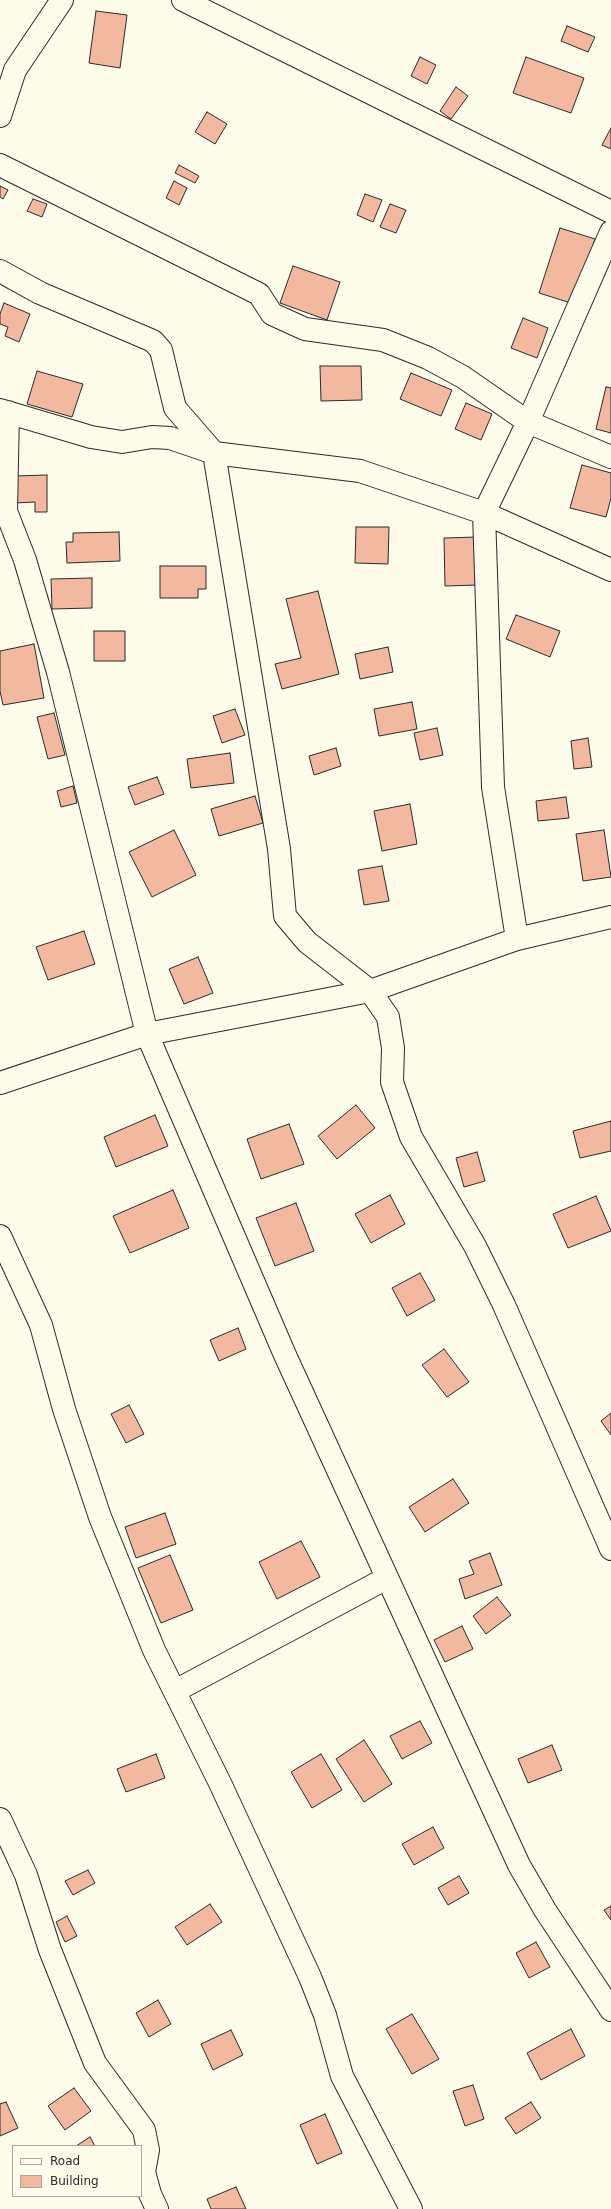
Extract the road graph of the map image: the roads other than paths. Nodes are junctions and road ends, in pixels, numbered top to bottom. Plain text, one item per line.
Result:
1 (62, 0) edge
2 (183, 0) edge
3 (7, 66) edge
4 (0, 116) edge
5 (0, 166) edge
6 (611, 212) edge
7 (611, 232) edge
8 (0, 271) edge
9 (4, 411) edge
10 (528, 422) junction
11 (214, 453) junction
12 (611, 457) edge
13 (484, 512) junction
14 (611, 570) edge
15 (611, 917) edge
16 (517, 939) junction
17 (370, 991) junction
18 (147, 1034) junction
19 (0, 1083) edge
20 (0, 1236) edge
21 (611, 1549) edge
22 (387, 1578) junction
23 (175, 1691) junction
24 (0, 1819) edge
25 (611, 2010) edge
26 (157, 2209) edge
27 (411, 2209) edge

1 - 3 street
2 - 6 street
3 - 4 street
5 - 10 street
7 - 10 street
8 - 11 street
9 - 11 street
9 - 18 street
10 - 12 street
10 - 13 street
11 - 13 street
11 - 17 street
13 - 14 street
13 - 16 street
15 - 16 street
16 - 17 street
17 - 18 street
17 - 21 street
18 - 19 street
18 - 22 street
20 - 23 street
22 - 23 street
22 - 25 street
23 - 27 street
24 - 26 street

